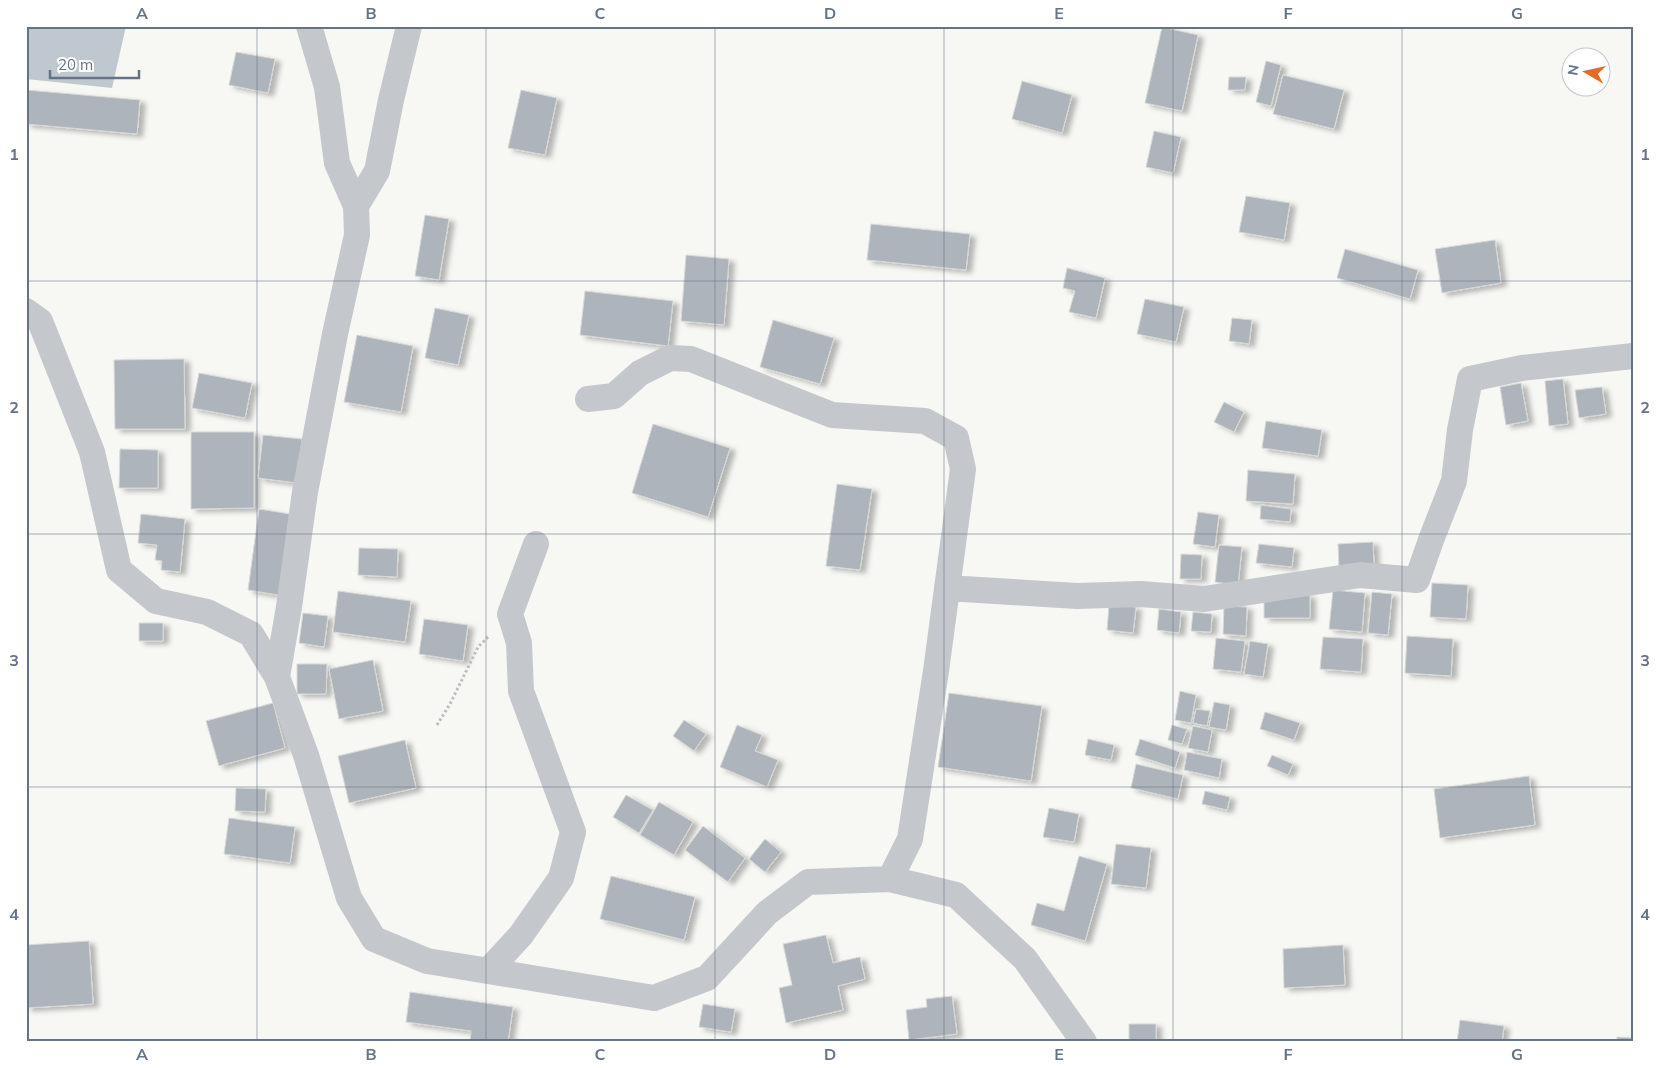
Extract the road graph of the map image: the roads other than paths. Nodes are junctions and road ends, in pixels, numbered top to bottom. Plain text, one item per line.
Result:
1 (309, 26) edge
2 (409, 26) edge
3 (356, 206) junction
4 (26, 311) edge
5 (1633, 356) edge
6 (588, 399) dead end
7 (536, 544) dead end
8 (947, 588) junction
9 (278, 677) junction
10 (890, 879) junction
11 (488, 971) junction
12 (1084, 1042) edge

1 - 3 street
2 - 3 street
3 - 9 street
4 - 9 street
5 - 8 street
6 - 8 street
7 - 11 street
8 - 10 street
9 - 11 street
10 - 11 street
10 - 12 street

